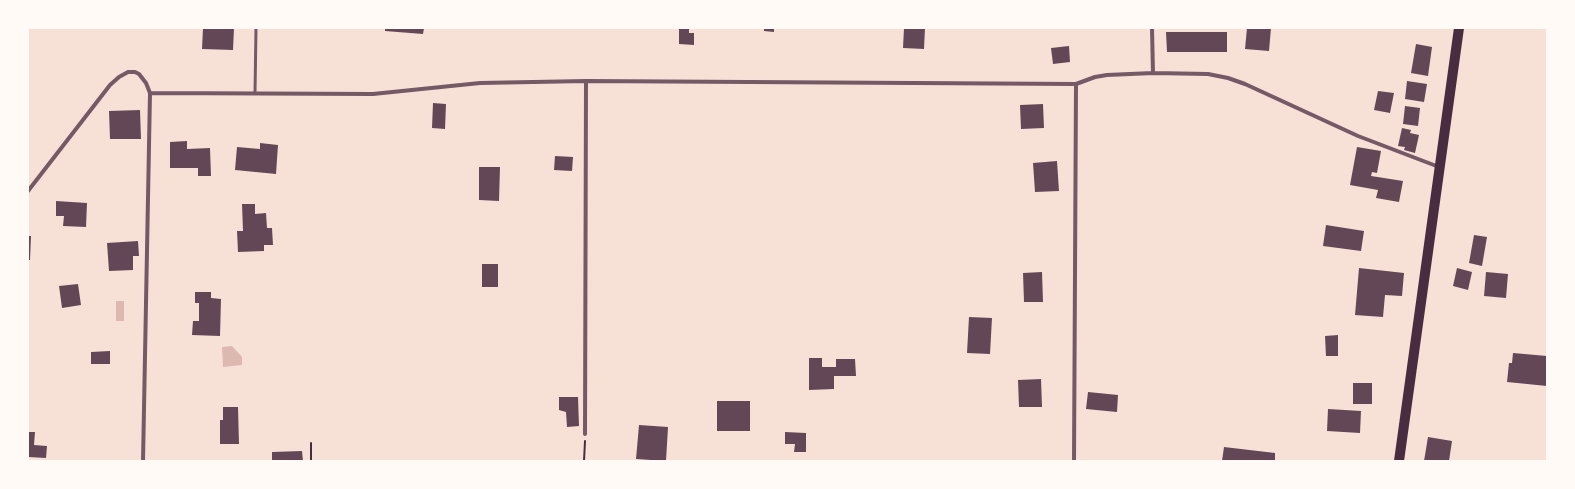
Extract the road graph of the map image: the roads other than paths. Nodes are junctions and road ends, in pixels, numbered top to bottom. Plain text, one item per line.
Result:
1 (256, 28) edge
2 (1152, 28) edge
3 (1459, 28) edge
4 (1152, 73) junction
5 (586, 81) junction
6 (1076, 84) junction
7 (150, 93) junction
8 (255, 93) junction
9 (1439, 167) junction
10 (28, 191) edge
11 (585, 434) road end
12 (143, 461) edge
13 (1074, 461) edge
14 (1399, 461) edge

1 - 8 lane
2 - 4 street
3 - 9 main road
4 - 6 street
4 - 9 street
5 - 6 street
5 - 8 street
5 - 11 street
6 - 13 street
7 - 8 street
7 - 10 street
7 - 12 street
9 - 14 main road

